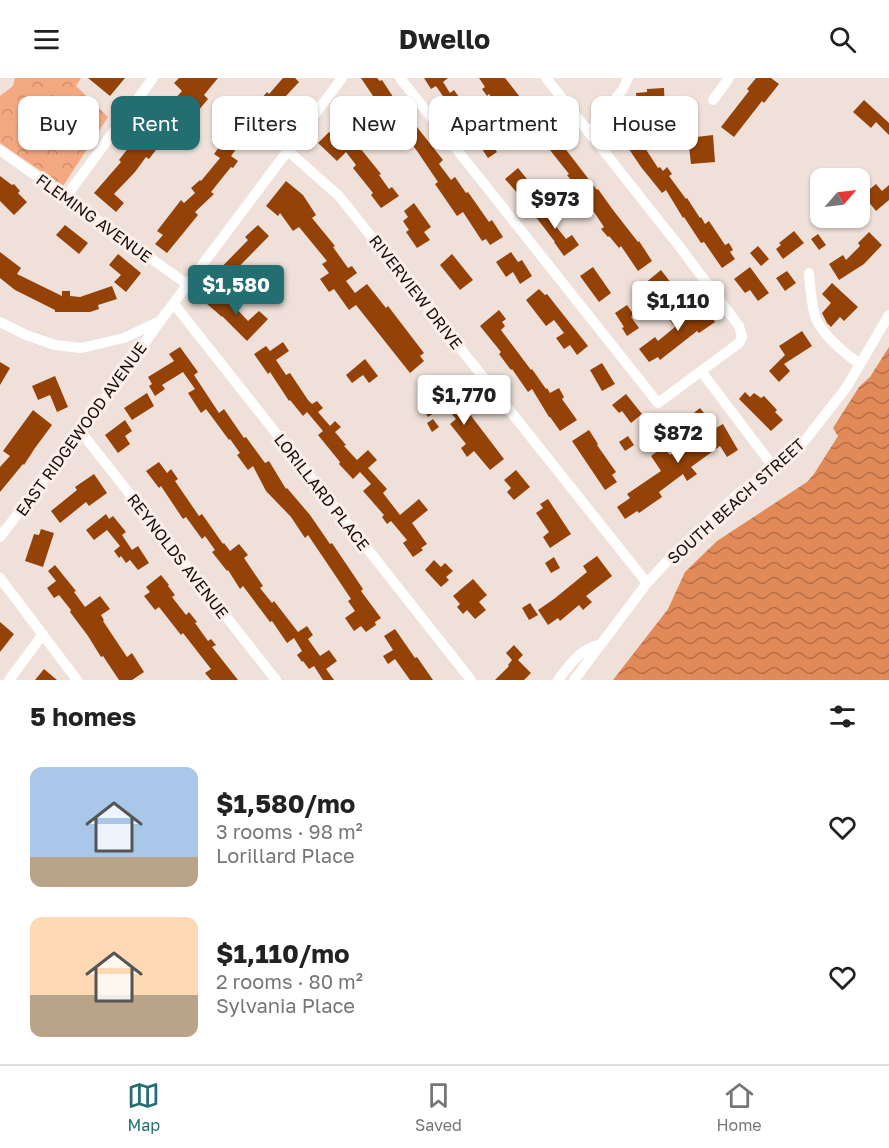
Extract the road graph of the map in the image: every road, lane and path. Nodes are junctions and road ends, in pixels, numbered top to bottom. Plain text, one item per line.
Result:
1 (153, 78) edge
2 (342, 78) edge
3 (400, 78) edge
4 (546, 78) edge
5 (628, 78) edge
6 (729, 78) edge
7 (713, 100) dead end
8 (589, 133) junction
9 (0, 150) edge
10 (288, 151) junction
11 (65, 198) junction
12 (809, 273) dead end
13 (188, 285) junction
14 (174, 304) junction
15 (889, 315) edge
16 (161, 320) junction
17 (0, 322) edge
18 (860, 364) junction
19 (701, 371) junction
20 (81, 432) junction
21 (775, 469) junction
22 (0, 537) edge
23 (0, 578) edge
24 (647, 583) junction
25 (43, 634) junction
26 (601, 644) junction
27 (9, 680) edge
28 (77, 680) edge
29 (276, 680) edge
30 (471, 680) edge
31 (558, 680) edge
32 (574, 680) edge

1 - 11 street
2 - 10 street, EAST RIDGEWOOD AVENUE
3 - 19 street
4 - 8 street
5 - 8 street
6 - 7 street
8 - 19 street
9 - 11 street, FLEMING AVENUE
10 - 13 street, EAST RIDGEWOOD AVENUE
10 - 24 street, RIVERVIEW DRIVE
11 - 13 street, FLEMING AVENUE
12 - 18 street
13 - 14 street, EAST RIDGEWOOD AVENUE
14 - 16 street, EAST RIDGEWOOD AVENUE
14 - 30 street, LORILLARD PLACE
15 - 18 street, SOUTH BEACH STREET
16 - 17 street
16 - 20 street, EAST RIDGEWOOD AVENUE
18 - 21 street, SOUTH BEACH STREET
19 - 21 street
20 - 22 street, EAST RIDGEWOOD AVENUE
20 - 29 street, REYNOLDS AVENUE
21 - 24 street, SOUTH BEACH STREET
23 - 25 street
24 - 26 street, SOUTH BEACH STREET
25 - 27 street
25 - 28 street
26 - 31 street
26 - 32 street, SOUTH BEACH STREET

